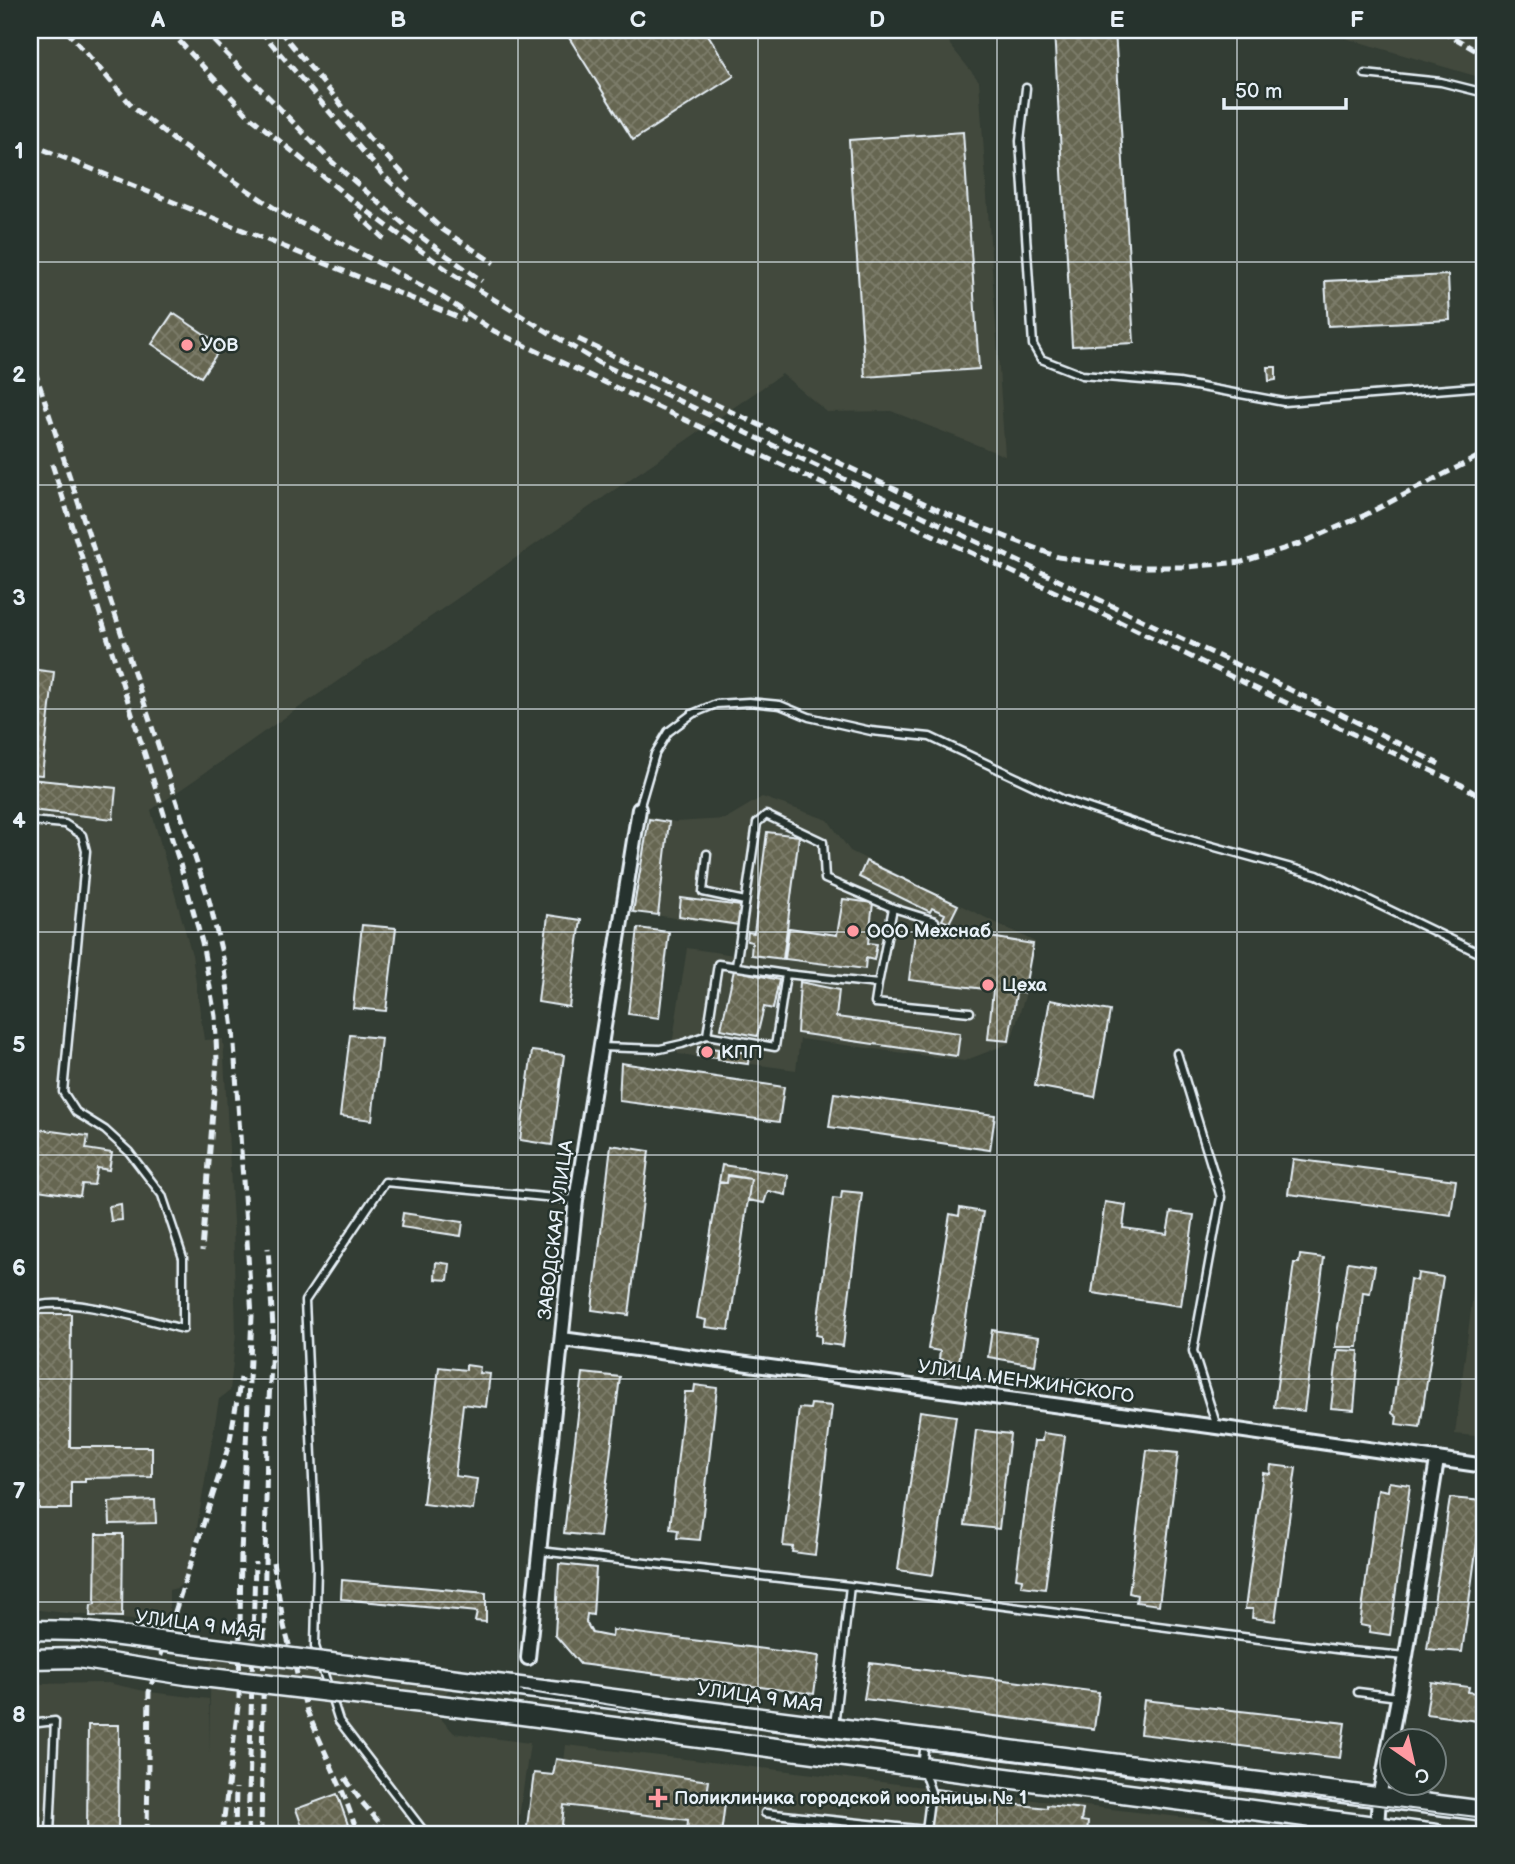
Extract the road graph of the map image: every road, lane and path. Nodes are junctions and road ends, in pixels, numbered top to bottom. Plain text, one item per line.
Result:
1 (1365, 74) dead end
2 (1026, 88) dead end
3 (1485, 93) edge
4 (1485, 386) edge
5 (639, 810) joint
6 (30, 821) edge
7 (708, 854) dead end
8 (745, 901) junction
9 (893, 908) junction
10 (935, 921) dead end
11 (1485, 956) edge
12 (736, 966) junction
13 (786, 974) junction
14 (878, 984) junction
15 (970, 1012) dead end
16 (707, 1035) junction
17 (601, 1047) junction
18 (1177, 1053) dead end
19 (576, 1200) junction
20 (30, 1309) edge
21 (562, 1339) junction
22 (1217, 1427) junction
23 (1437, 1460) junction
24 (1485, 1466) edge
25 (540, 1551) junction
26 (850, 1586) junction
27 (30, 1630) edge
28 (1406, 1656) junction
29 (528, 1658) dead end
30 (30, 1659) edge
31 (1358, 1692) dead end
32 (1398, 1697) junction
33 (30, 1724) edge
34 (1392, 1728) edge
35 (834, 1729) junction
36 (925, 1740) junction
37 (922, 1767) junction
38 (1378, 1798) edge
39 (1379, 1798) joint
40 (1485, 1811) edge
41 (765, 1814) dead end
42 (1377, 1827) junction
43 (50, 1834) edge
44 (426, 1834) edge
45 (1436, 1834) edge

1 - 3 lane
2 - 4 lane
5 - 11 lane
5 - 17 street, ЗАВОДСКАЯ УЛИЦА
6 - 20 lane
7 - 8 lane
8 - 9 lane
8 - 12 lane
9 - 10 lane
9 - 14 lane
12 - 13 lane
12 - 16 lane
13 - 14 lane
13 - 16 lane
14 - 15 lane
16 - 17 lane
17 - 19 street, ЗАВОДСКАЯ УЛИЦА
18 - 22 lane
19 - 21 street, ЗАВОДСКАЯ УЛИЦА
19 - 44 lane
21 - 22 street, УЛИЦА МЕНЖИНСКОГО
21 - 25 street, ЗАВОДСКАЯ УЛИЦА
22 - 23 street, УЛИЦА МЕНЖИНСКОГО
23 - 24 street, УЛИЦА МЕНЖИНСКОГО
23 - 28 street
25 - 26 lane
25 - 29 street, ЗАВОДСКАЯ УЛИЦА
26 - 28 lane
26 - 35 lane
27 - 35 main road, УЛИЦА 9 МАЯ, bridge
28 - 32 street
30 - 37 main road, bridge
31 - 32 lane
32 - 34 street
33 - 43 lane
35 - 36 main road, УЛИЦА 9 МАЯ
36 - 37 lane
36 - 38 main road, УЛИЦА 9 МАЯ
37 - 41 lane
37 - 42 main road
39 - 40 main road, УЛИЦА 9 МАЯ
39 - 42 street
42 - 45 main road

